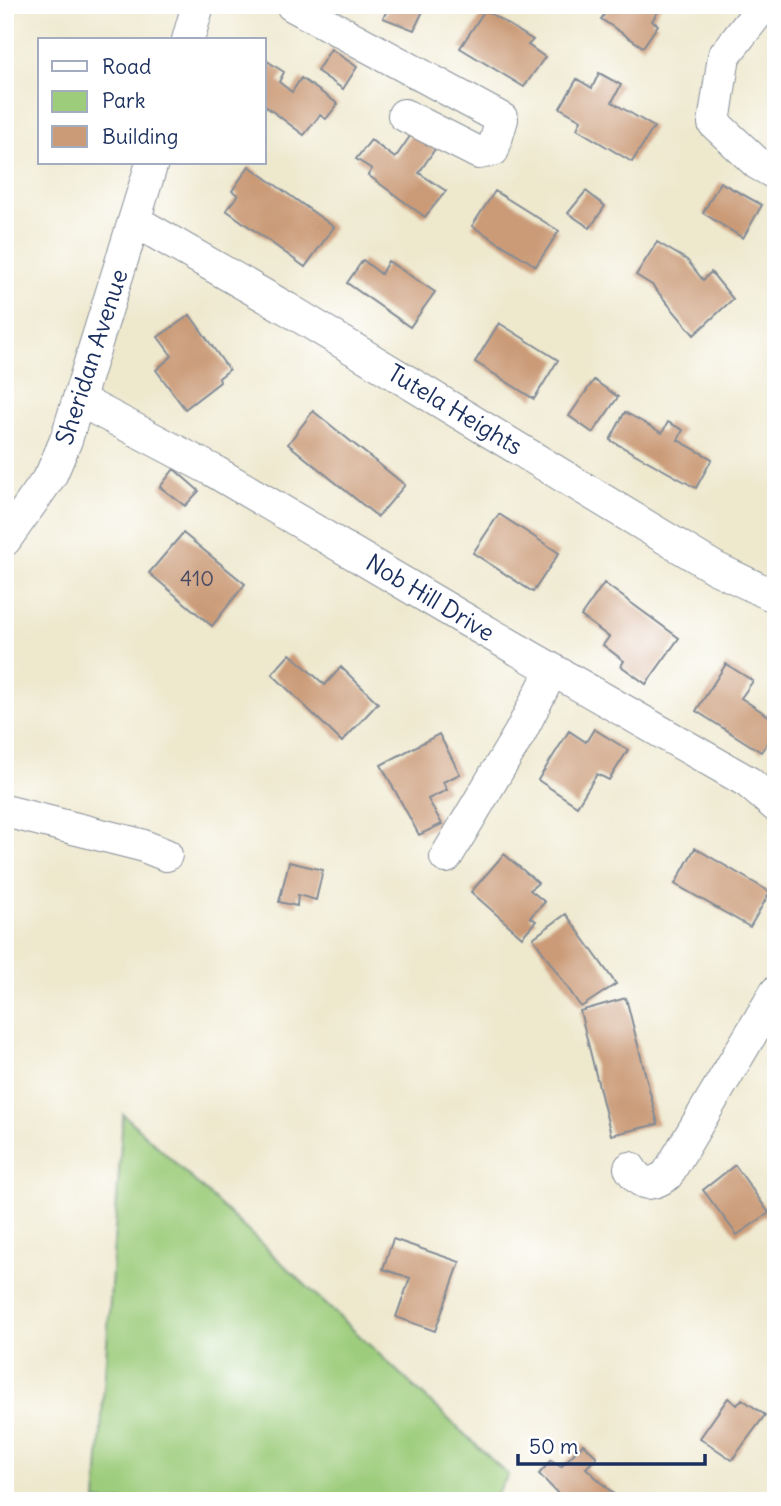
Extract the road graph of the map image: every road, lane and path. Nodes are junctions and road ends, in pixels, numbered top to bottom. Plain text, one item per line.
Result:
1 (198, 5) edge
2 (292, 5) edge
3 (764, 5) edge
4 (189, 38) edge
5 (404, 115) dead end
6 (152, 164) edge
7 (776, 174) edge
8 (135, 221) junction
9 (79, 400) junction
10 (5, 540) edge
11 (776, 597) edge
12 (552, 670) junction
13 (776, 806) edge
14 (5, 811) edge
15 (166, 855) dead end
16 (446, 857) dead end
17 (776, 992) edge
18 (630, 1168) dead end

1 - 4 street
2 - 5 street
3 - 7 street
6 - 8 street, Sheridan Avenue
8 - 9 street, Sheridan Avenue
8 - 11 street, Tutela Heights
9 - 10 street, Sheridan Avenue
9 - 12 street, Nob Hill Drive
12 - 13 street, Nob Hill Drive
12 - 16 street
14 - 15 street
17 - 18 street

